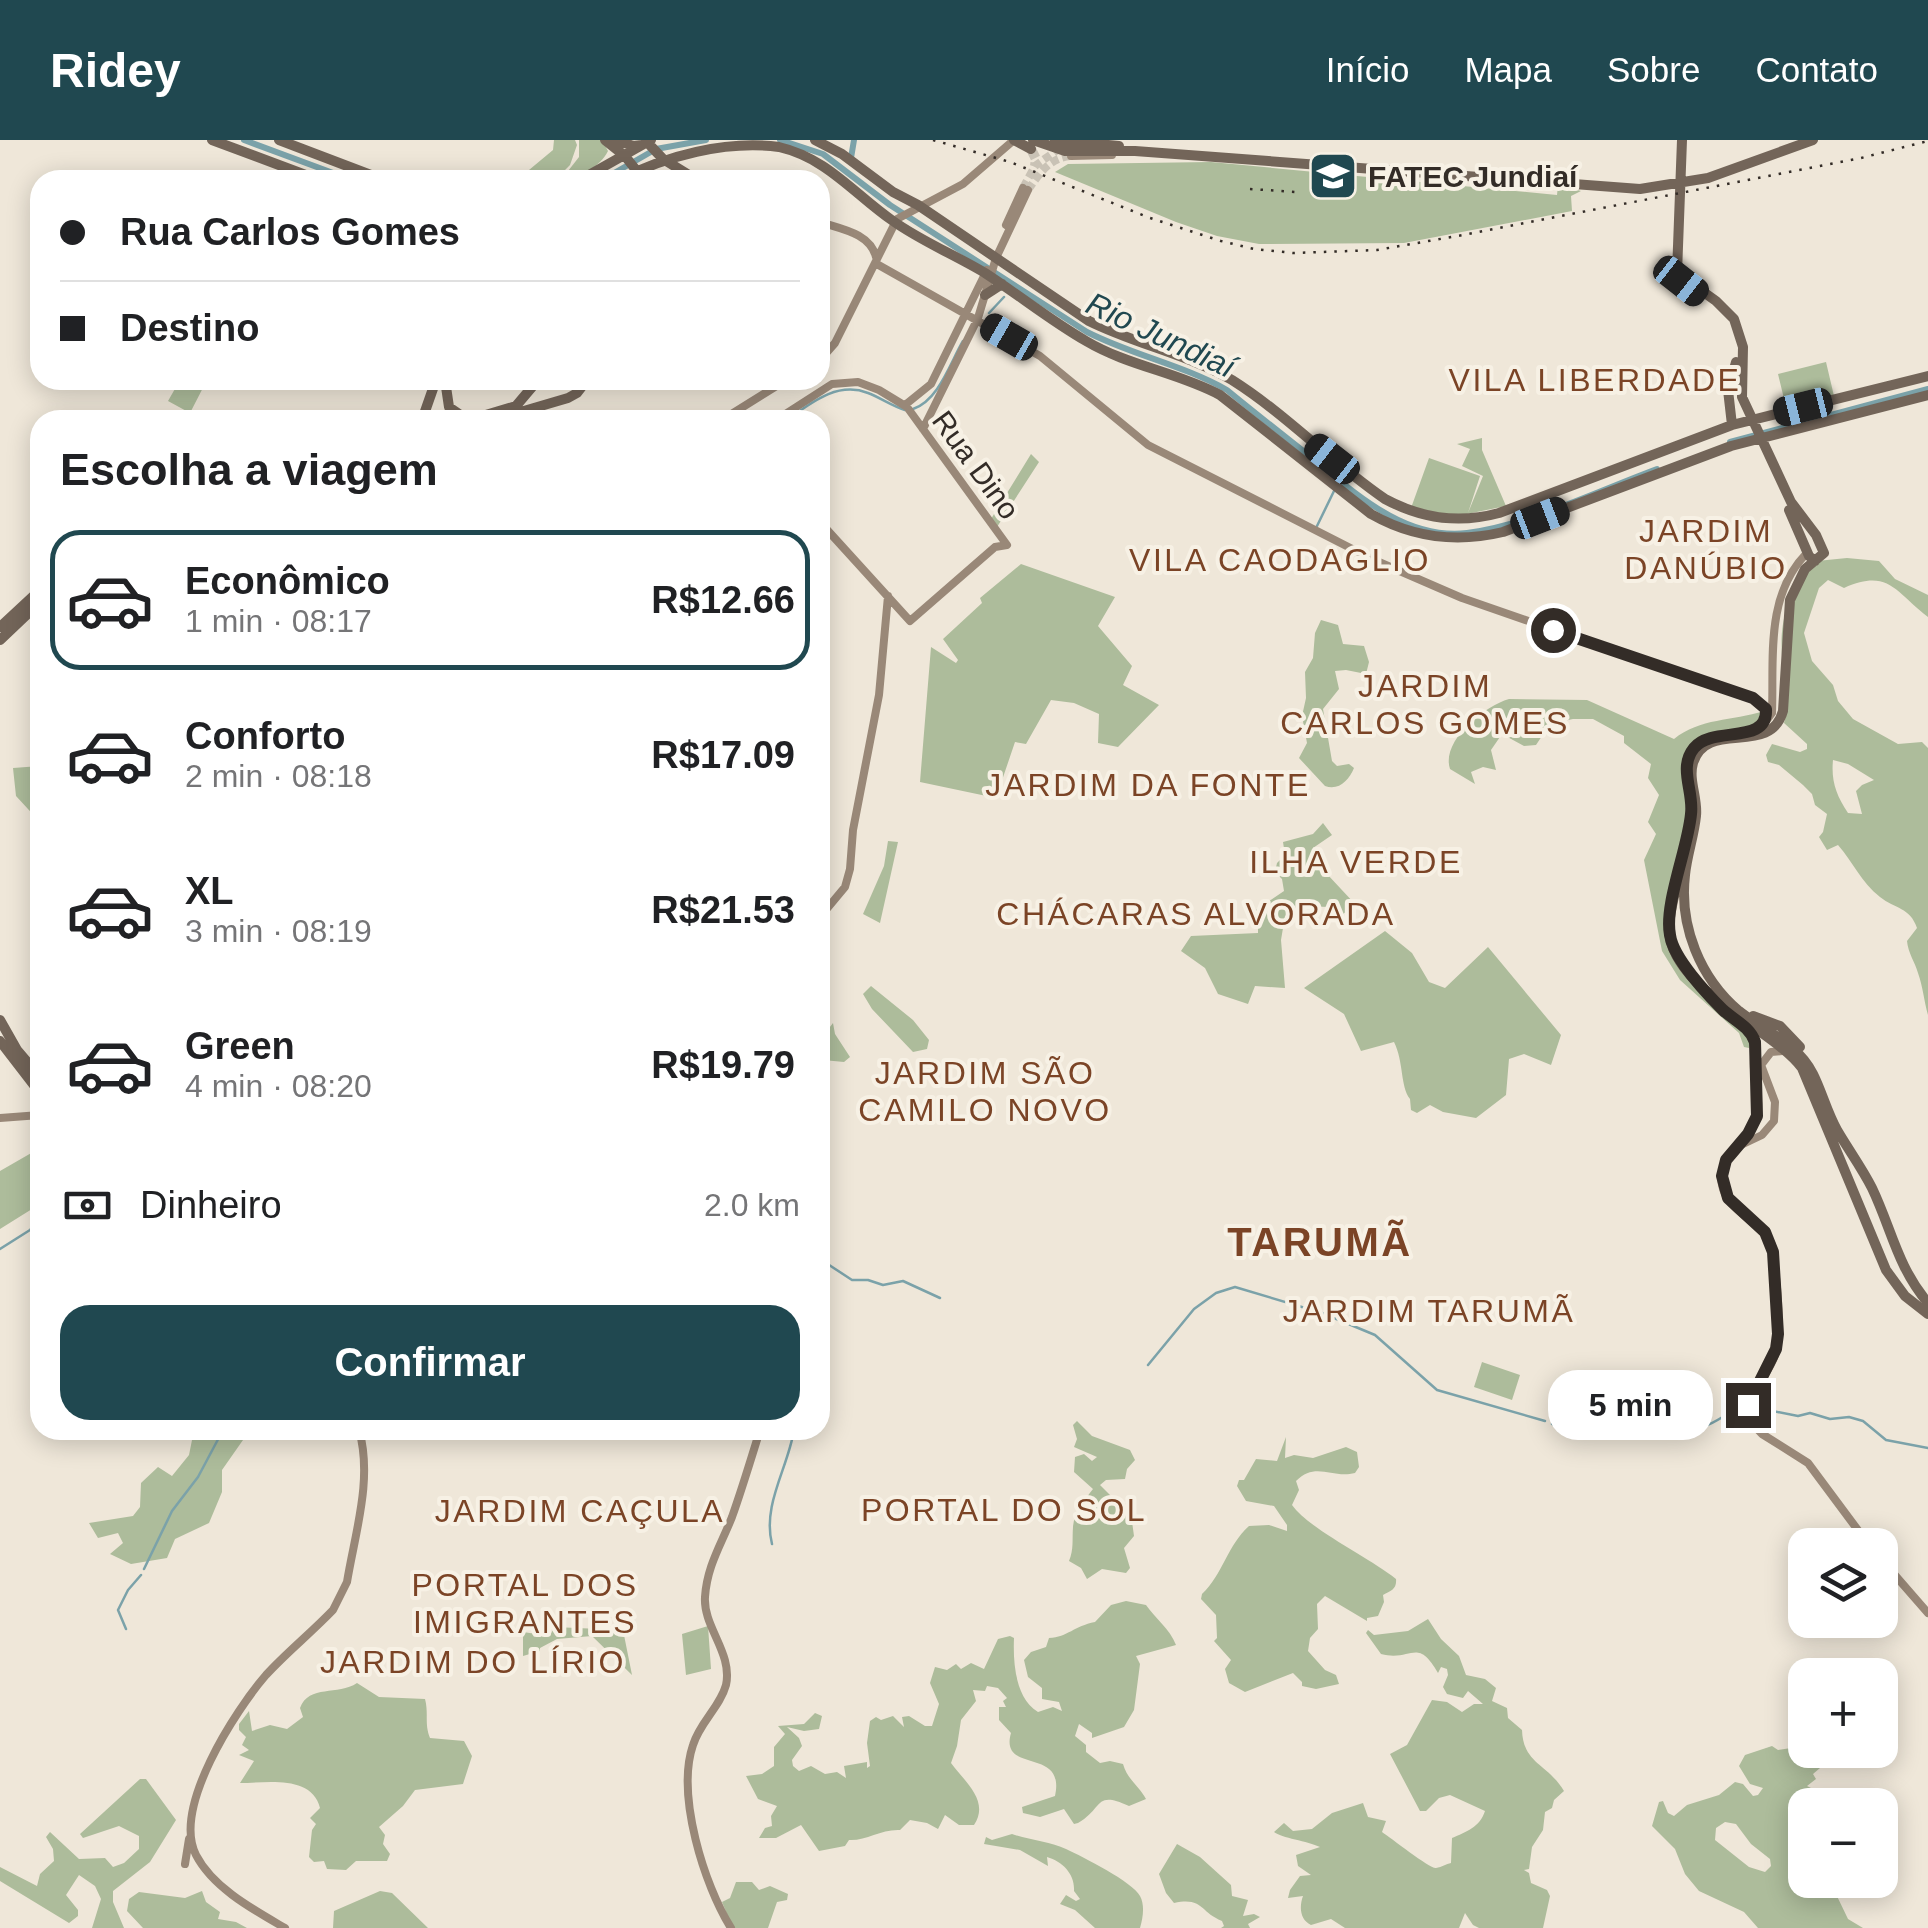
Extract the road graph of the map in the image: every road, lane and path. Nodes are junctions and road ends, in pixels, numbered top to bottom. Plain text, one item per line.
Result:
1 (212, 140) edge
2 (279, 140) edge
3 (606, 140) edge
4 (618, 140) edge
5 (815, 140) edge
6 (1014, 140) edge
7 (1679, 140) edge
8 (1800, 140) edge
9 (1813, 140) edge
10 (1060, 143) tunnel mouth
11 (1032, 144) edge
12 (652, 148) edge
13 (704, 149) junction
14 (1141, 152) junction
15 (1071, 156) tunnel mouth
16 (631, 164) junction
17 (293, 170) edge
18 (358, 170) edge
19 (592, 170) edge
20 (610, 170) edge
21 (626, 170) edge
22 (643, 170) edge
23 (682, 170) edge
24 (691, 170) edge
25 (1026, 189) tunnel mouth
26 (933, 199) junction
27 (915, 207) junction
28 (944, 222) junction
29 (895, 225) junction
30 (830, 226) edge
31 (993, 259) junction
32 (876, 261) junction
33 (988, 274) junction
34 (1002, 284) junction
35 (986, 294) junction
36 (967, 313) junction
37 (978, 318) junction
38 (830, 349) edge
39 (1741, 359) junction
40 (1928, 376) edge
41 (830, 385) edge
42 (531, 390) edge
43 (579, 390) edge
44 (770, 390) edge
45 (823, 390) edge
46 (886, 393) junction
47 (1928, 395) edge
48 (918, 396) junction
49 (937, 397) junction
50 (524, 399) junction
51 (546, 404) junction
52 (495, 410) edge
53 (519, 410) edge
54 (526, 410) edge
55 (738, 410) edge
56 (792, 410) edge
57 (909, 410) junction
58 (1732, 425) junction
59 (923, 429) junction
60 (1767, 458) junction
61 (1789, 523) dead end
62 (830, 533) edge
63 (1808, 551) junction
64 (888, 596) junction
65 (30, 603) edge
66 (30, 606) edge
67 (0, 627) edge
68 (0, 640) edge
69 (1773, 680) junction
70 (1753, 698) junction
71 (1764, 724) junction
72 (1750, 732) junction
73 (830, 904) edge
74 (1712, 996) junction
75 (1740, 1011) junction
76 (1, 1030) edge
77 (1750, 1030) junction
78 (1783, 1045) junction
79 (30, 1066) edge
80 (1811, 1070) junction
81 (30, 1078) edge
82 (30, 1115) edge
83 (1757, 1116) junction
84 (1822, 1116) junction
85 (0, 1118) edge
86 (1828, 1128) junction
87 (1767, 1130) junction
88 (1737, 1148) junction
89 (1928, 1304) edge
90 (1928, 1314) edge
91 (361, 1440) edge
92 (757, 1440) edge
93 (1856, 1528) edge
94 (1898, 1579) edge
95 (1928, 1613) edge
96 (190, 1834) junction
97 (185, 1864) dead end
98 (285, 1928) edge
99 (731, 1928) edge

1 - 17 main road
2 - 18 main road
3 - 16 main road
3 - 19 main road
4 - 12 main road
5 - 27 main road
6 - 11 main road
6 - 26 main road
7 - 39 main road
8 - 10 main road
9 - 14 main road
11 - 14 main road
12 - 13 main road
12 - 16 main road
12 - 16 main road
12 - 23 main road
13 - 24 main road
13 - 29 main road
14 - 15 main road
16 - 20 main road
16 - 21 main road
16 - 22 main road
25 - 31 main road
26 - 27 main road
26 - 28 main road
27 - 28 main road
27 - 29 main road
28 - 31 main road
29 - 32 main road
29 - 33 main road
30 - 32 main road
31 - 33 main road
31 - 58 main road
32 - 36 main road
32 - 38 main road
33 - 34 main road
33 - 35 main road
33 - 36 main road
34 - 35 main road
34 - 47 main road
35 - 37 main road
36 - 37 main road
36 - 48 main road
37 - 49 main road
37 - 70 main road
39 - 58 main road
39 - 60 main road
40 - 58 main road
41 - 46 main road
42 - 50 main road
43 - 51 main road
44 - 55 main road
45 - 56 main road
46 - 48 main road
46 - 57 main road
48 - 57 main road
49 - 57 main road
49 - 59 main road
50 - 51 main road
50 - 52 main road
50 - 53 main road
51 - 54 main road
57 - 59 main road, Rua Dino
59 - 64 main road, Rua Dino
60 - 63 main road
60 - 63 main road
61 - 63 main road
62 - 64 main road
63 - 69 main road
63 - 72 main road
63 - 75 main road
64 - 73 main road
65 - 67 main road
66 - 68 main road
69 - 70 main road
69 - 71 main road
70 - 71 main road
71 - 72 main road
72 - 74 main road
74 - 75 main road
74 - 77 main road
74 - 84 main road
75 - 78 main road
75 - 80 main road
76 - 79 main road
76 - 81 main road
77 - 78 main road
77 - 83 main road
78 - 80 main road
78 - 84 main road
78 - 86 main road
78 - 87 main road
80 - 89 main road
82 - 85 main road
83 - 87 main road
83 - 88 main road
84 - 86 main road
86 - 90 main road
87 - 88 main road
88 - 93 main road
91 - 96 main road
92 - 99 main road
94 - 95 main road
96 - 97 main road
96 - 98 main road

